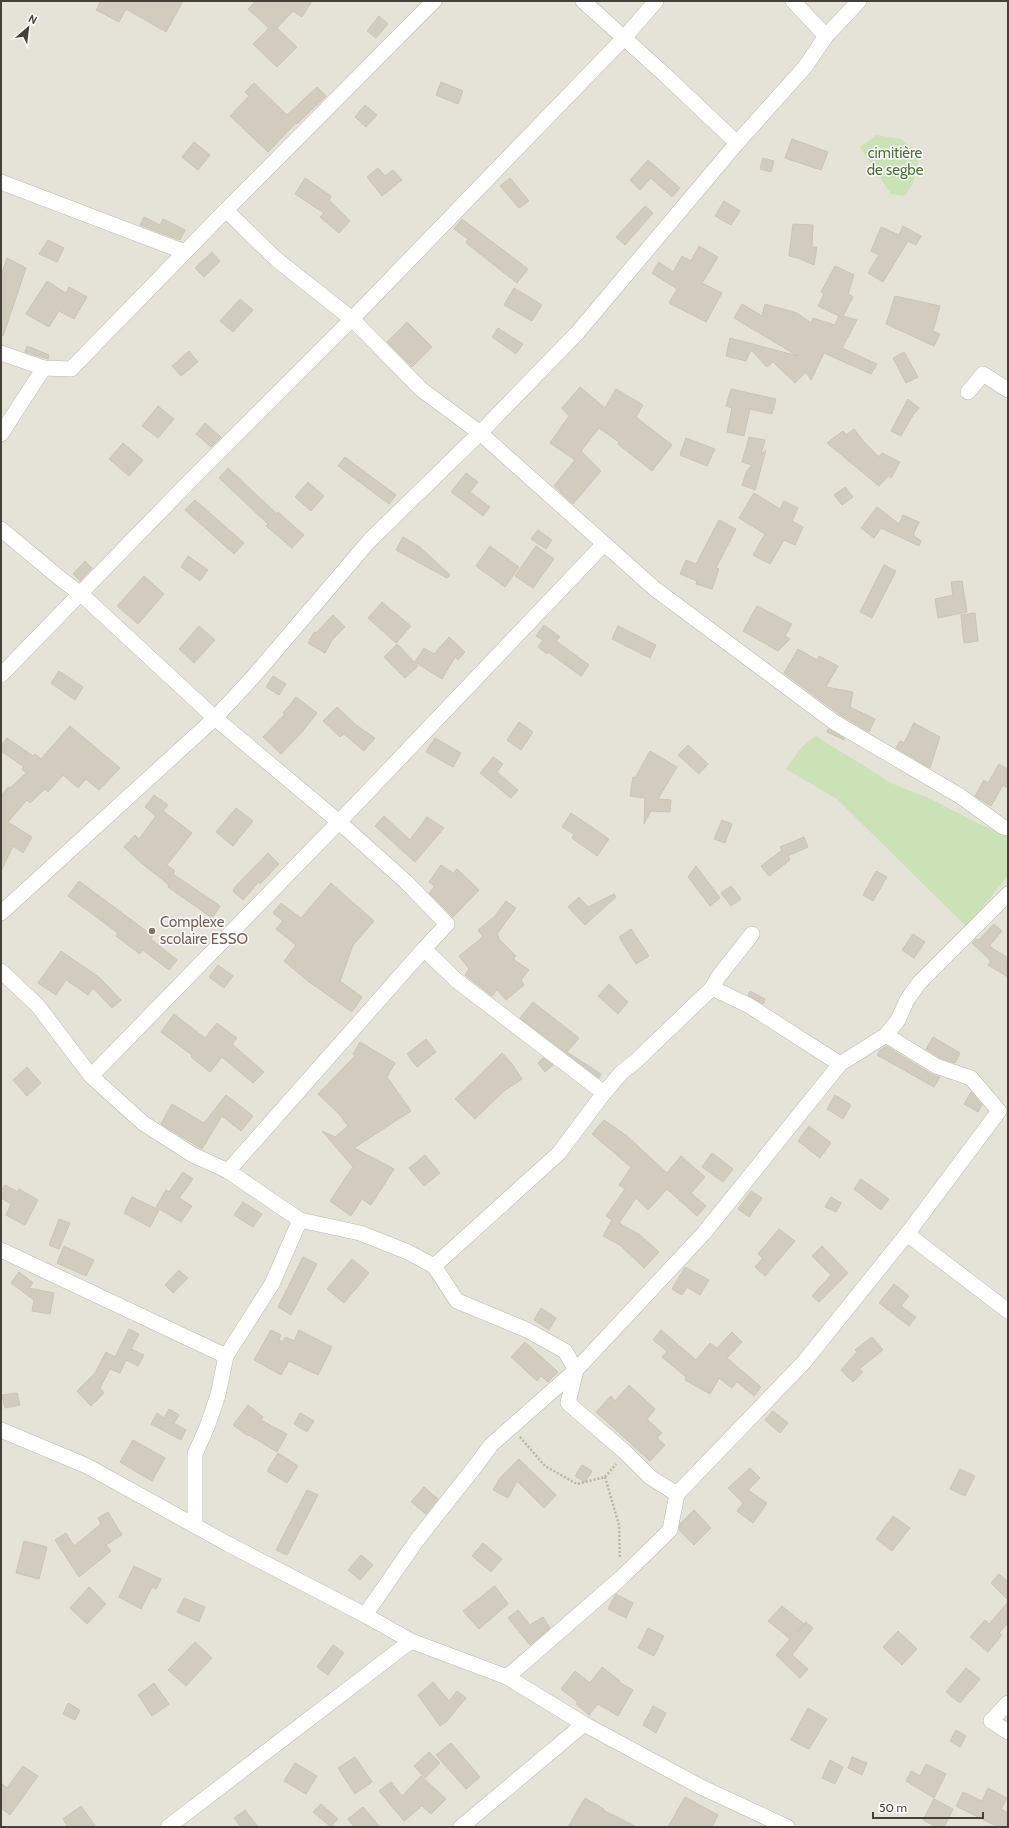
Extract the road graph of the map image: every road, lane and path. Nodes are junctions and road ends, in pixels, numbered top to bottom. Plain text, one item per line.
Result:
1 (434, 1) edge
2 (583, 1) edge
3 (656, 1) edge
4 (793, 1) edge
5 (859, 1) edge
6 (826, 36) junction
7 (624, 38) junction
8 (737, 143) junction
9 (1, 182) edge
10 (226, 210) junction
11 (185, 252) junction
12 (352, 319) junction
13 (1, 353) edge
14 (44, 368) junction
15 (1008, 390) edge
16 (968, 392) dead end
17 (480, 433) junction
18 (1, 434) edge
19 (1, 529) edge
20 (604, 544) junction
21 (81, 594) junction
22 (1, 675) edge
23 (215, 718) junction
24 (339, 822) junction
25 (1008, 828) edge
26 (1008, 894) edge
27 (1, 914) edge
28 (752, 934) dead end
29 (424, 949) junction
30 (1, 971) edge
31 (712, 988) junction
32 (886, 1035) junction
33 (840, 1064) junction
34 (91, 1076) junction
35 (604, 1093) junction
36 (1004, 1114) edge
37 (228, 1171) junction
38 (300, 1220) junction
39 (906, 1234) junction
40 (1, 1250) edge
41 (434, 1266) junction
42 (1008, 1312) edge
43 (226, 1356) junction
44 (576, 1370) junction
45 (524, 1415) junction
46 (1, 1430) edge
47 (625, 1452) junction
48 (605, 1477) junction
49 (677, 1494) junction
50 (195, 1524) junction
51 (621, 1578) junction
52 (365, 1615) junction
53 (411, 1641) junction
54 (507, 1677) junction
55 (1008, 1703) edge
56 (584, 1724) junction
57 (1008, 1732) edge
58 (176, 1824) edge
59 (461, 1827) edge
60 (787, 1827) edge

1 - 10 street
2 - 7 street
3 - 7 street
4 - 6 street
5 - 6 street
6 - 8 street
7 - 8 street
7 - 12 street
8 - 17 street
9 - 11 street
10 - 11 street
10 - 12 street
11 - 14 street
12 - 17 street
12 - 21 street
13 - 14 street
14 - 18 street
15 - 16 street
17 - 20 street
17 - 23 street
19 - 21 street
20 - 24 street
20 - 25 street
21 - 22 street
21 - 23 street
23 - 24 street
23 - 27 street
24 - 29 street
24 - 34 street
26 - 32 street
28 - 31 street
29 - 35 street
29 - 37 street
30 - 34 street
31 - 33 street
31 - 35 street
32 - 33 street
32 - 36 street
33 - 44 street
34 - 37 street
35 - 41 street
36 - 39 street
37 - 38 street
38 - 41 street
38 - 43 street
39 - 42 street
39 - 49 street
40 - 43 street
41 - 44 street
43 - 50 street
44 - 45 street
44 - 47 street
45 - 48 path
45 - 52 street
46 - 50 street
47 - 48 path
47 - 49 street
48 - 51 path
49 - 51 street
50 - 52 street
51 - 54 street
52 - 53 street
53 - 54 street
53 - 58 street
54 - 56 street
55 - 57 street
56 - 59 street
56 - 60 street

